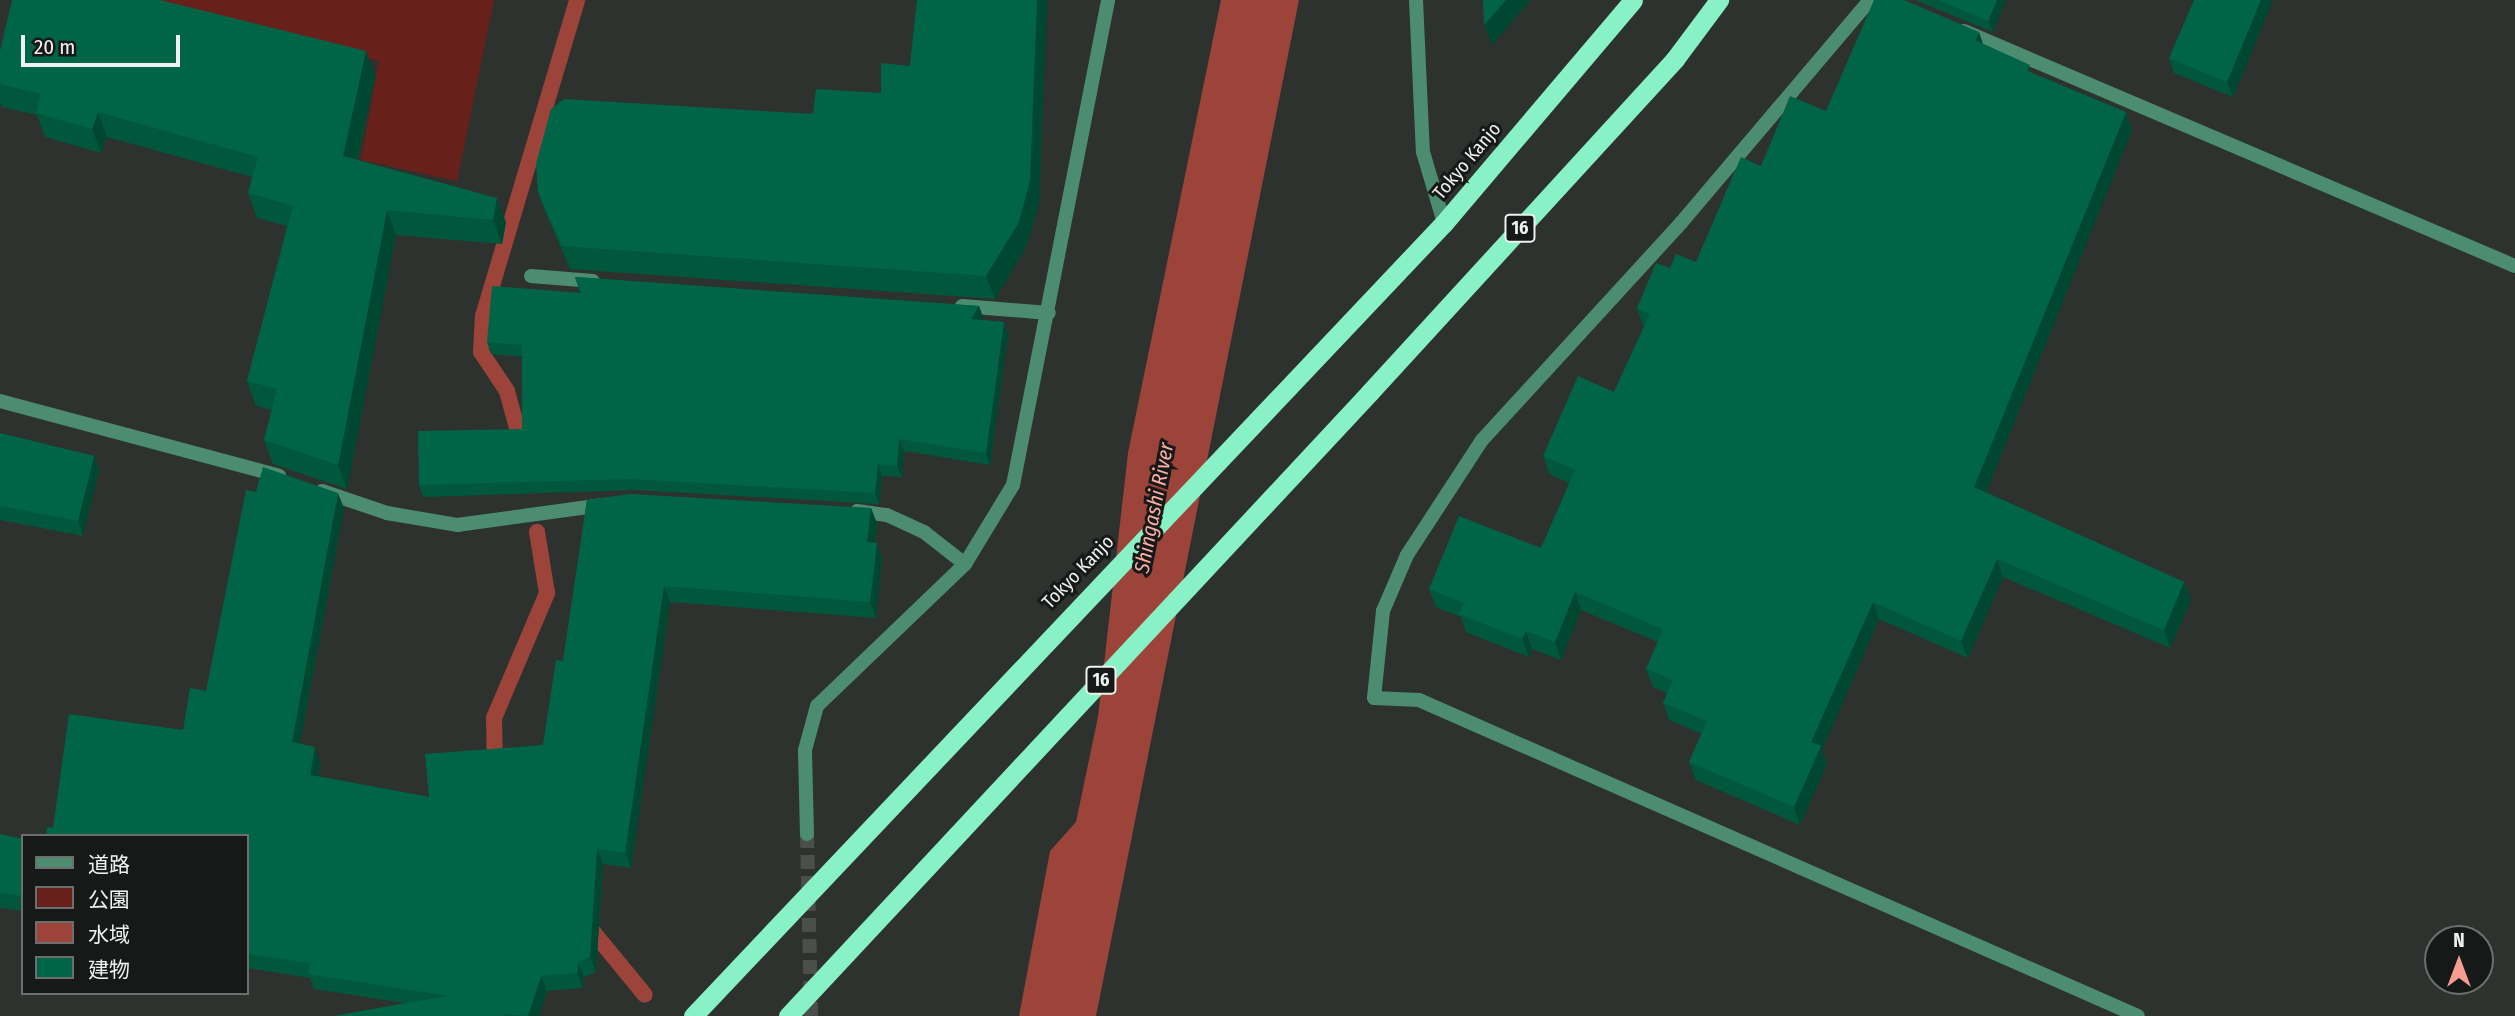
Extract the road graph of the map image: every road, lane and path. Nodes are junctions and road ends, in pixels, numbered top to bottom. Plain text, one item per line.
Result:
1 (1108, 0) edge
2 (1416, 0) edge
3 (1633, 0) edge
4 (1719, 0) edge
5 (1870, 0) edge
6 (1942, 21) edge
7 (1444, 223) junction
8 (2515, 266) edge
9 (531, 276) dead end
10 (613, 282) edge
11 (940, 305) edge
12 (1049, 313) junction
13 (0, 401) edge
14 (622, 502) edge
15 (836, 509) edge
16 (965, 564) junction
17 (807, 834) tunnel mouth
18 (693, 1016) edge
19 (788, 1016) edge
20 (2138, 1016) edge

1 - 12 street
2 - 7 street
3 - 7 highway, Tokyo Kanjo
4 - 19 highway, 16
5 - 20 street
6 - 8 street
7 - 18 highway, Tokyo Kanjo
9 - 10 street
11 - 12 street
12 - 16 street
13 - 14 street
15 - 16 street
16 - 17 street

